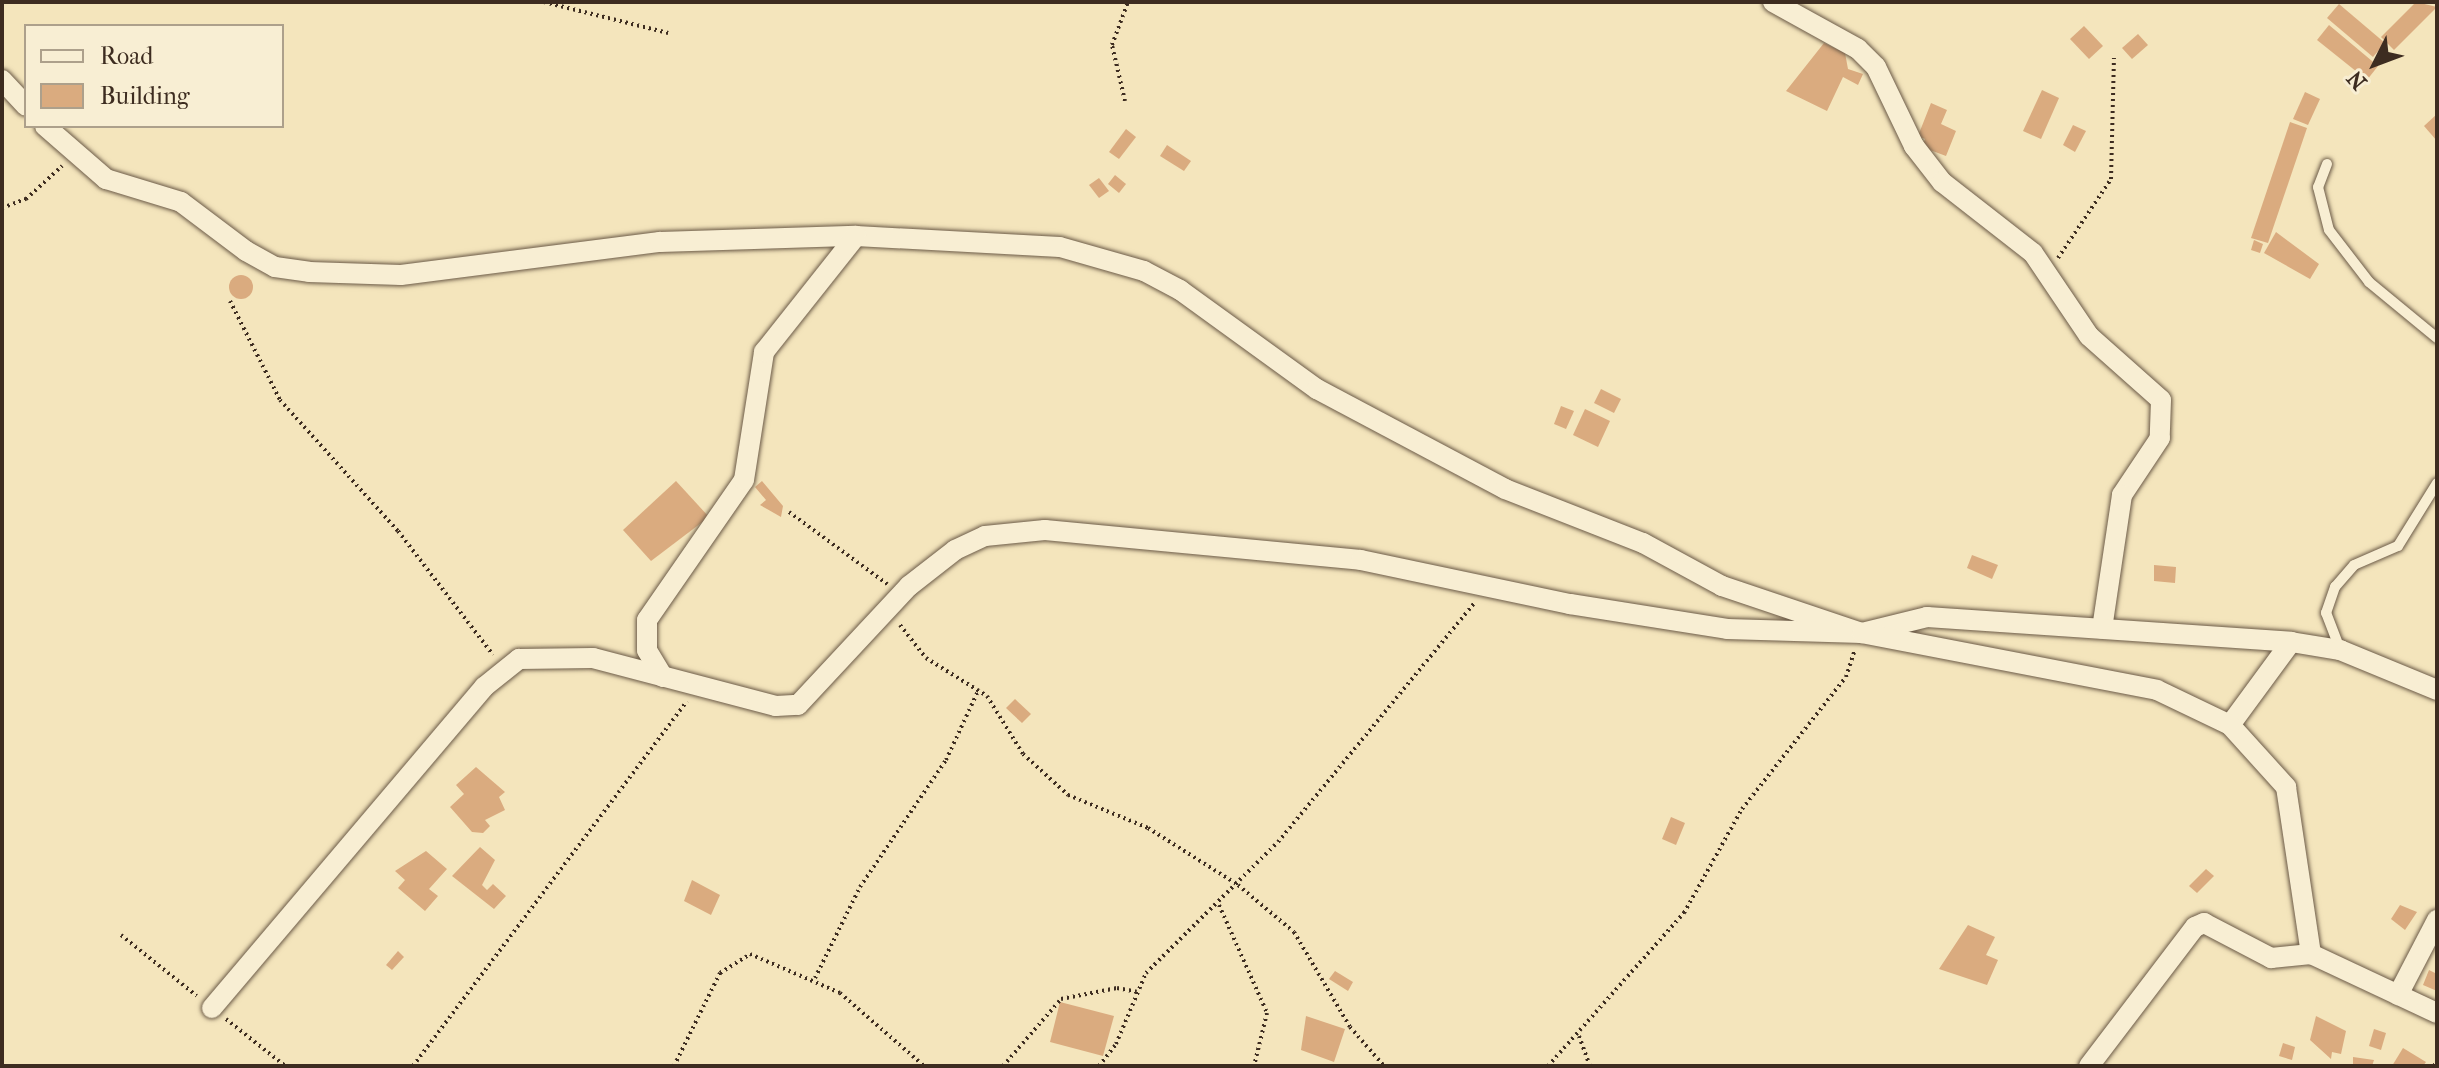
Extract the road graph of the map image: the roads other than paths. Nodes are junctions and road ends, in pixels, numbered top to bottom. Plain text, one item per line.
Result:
1 (1773, 2) edge
2 (2, 80) edge
3 (24, 104) edge
4 (47, 128) edge
5 (2327, 164) dead end
6 (856, 236) junction
7 (2437, 338) edge
8 (2437, 483) edge
9 (2102, 629) junction
10 (1862, 633) junction
11 (2291, 642) junction
12 (2340, 650) junction
13 (663, 677) junction
14 (2437, 690) edge
15 (2230, 725) junction
16 (2437, 920) edge
17 (2311, 954) junction
18 (2398, 995) junction
19 (212, 1008) dead end
20 (2437, 1013) edge
21 (2089, 1066) edge

1 - 9 street
2 - 3 street
4 - 6 street
5 - 7 lane
6 - 10 street
6 - 13 street
8 - 12 lane
9 - 10 street
9 - 11 street
10 - 13 street
10 - 15 street
11 - 12 street
11 - 15 street
12 - 14 street
13 - 19 street
15 - 17 street
16 - 18 street
17 - 18 street
17 - 21 street
18 - 20 street

